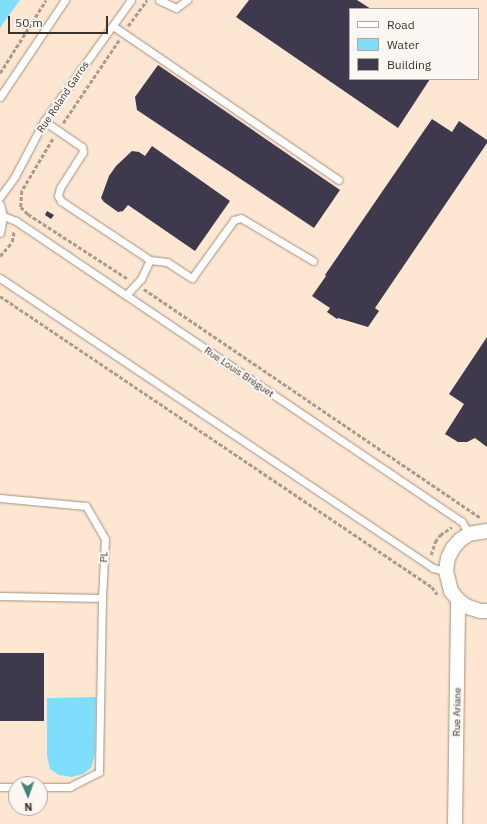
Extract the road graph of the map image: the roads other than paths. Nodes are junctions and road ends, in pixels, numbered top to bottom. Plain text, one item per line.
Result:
1 (65, 0) edge
2 (131, 0) edge
3 (159, 0) edge
4 (187, 0) edge
5 (113, 26) junction
6 (0, 97) edge
7 (44, 121) junction
8 (339, 180) dead end
9 (0, 197) edge
10 (0, 204) edge
11 (3, 216) junction
12 (0, 232) edge
13 (150, 260) junction
14 (313, 261) dead end
15 (0, 278) edge
16 (126, 295) junction
17 (0, 498) edge
18 (487, 531) edge
19 (469, 534) junction
20 (446, 571) junction
21 (0, 596) edge
22 (102, 598) junction
23 (458, 600) junction
24 (487, 611) edge
25 (48, 787) edge
26 (455, 824) edge

1 - 6 lane
2 - 5 lane, Rue Roland Garros
3 - 4 lane
5 - 7 lane, Rue Roland Garros
5 - 8 lane
7 - 9 lane, Rue Roland Garros
7 - 13 lane
10 - 11 lane
11 - 12 lane
11 - 16 lane, Rue Louis Bréguet
13 - 14 lane
13 - 16 lane
15 - 20 lane
16 - 19 lane, Rue Louis Bréguet
17 - 22 lane, PL
18 - 19 street
19 - 20 street
20 - 23 street
21 - 22 lane
22 - 25 lane
23 - 24 street
23 - 26 street, Rue Ariane

